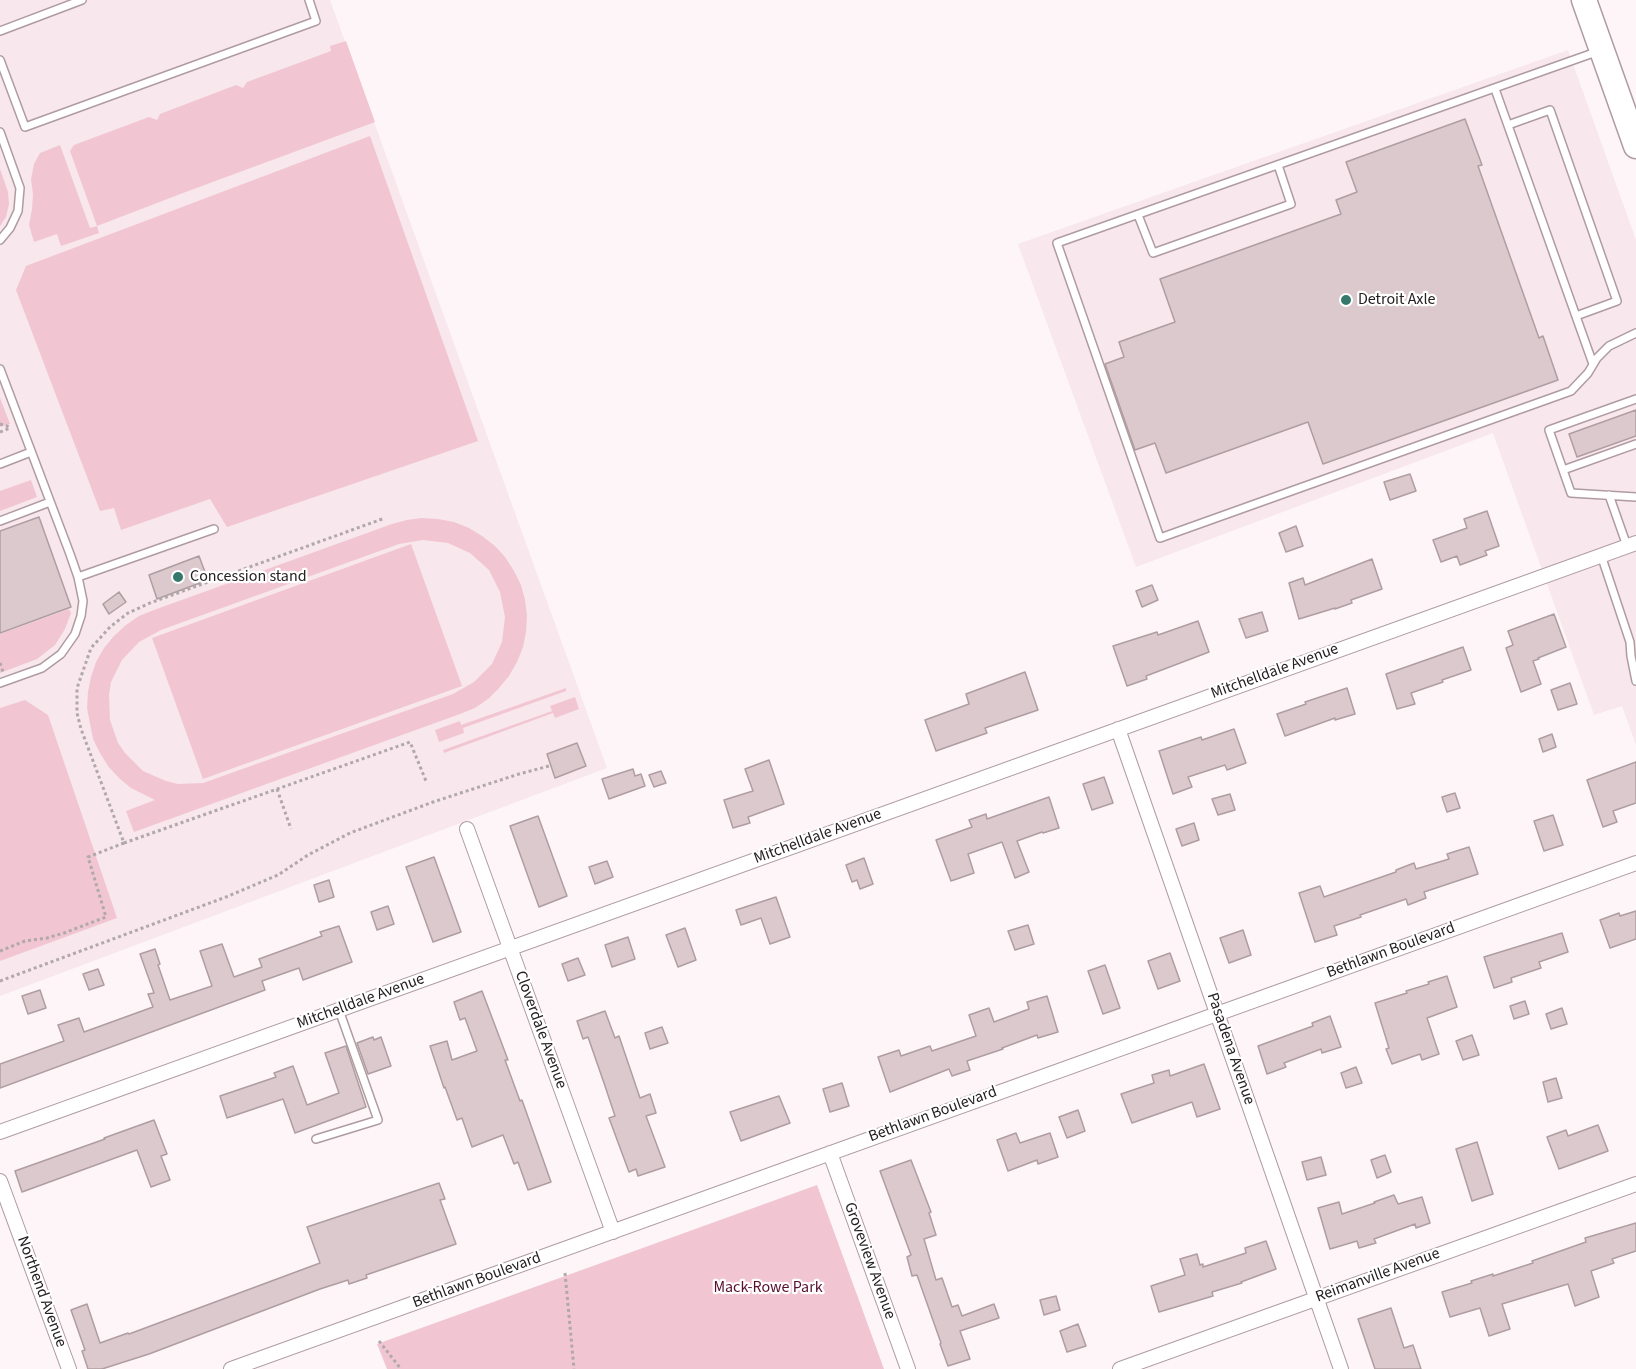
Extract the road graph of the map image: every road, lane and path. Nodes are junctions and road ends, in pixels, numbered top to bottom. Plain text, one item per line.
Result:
1 (82, 0) edge
2 (309, 0) edge
3 (1588, 3) edge
4 (0, 31) edge
5 (1602, 50) junction
6 (0, 60) edge
7 (1495, 89) junction
8 (1508, 126) junction
9 (0, 132) edge
10 (1636, 146) edge
11 (1278, 165) junction
12 (1138, 214) junction
13 (0, 240) edge
14 (1576, 316) junction
15 (1636, 333) edge
16 (1593, 364) junction
17 (0, 369) edge
18 (1636, 399) edge
19 (0, 424) edge
20 (0, 432) edge
21 (1636, 444) edge
22 (31, 452) junction
23 (0, 464) edge
24 (1563, 470) junction
25 (1609, 495) junction
26 (1636, 497) edge
27 (50, 502) junction
28 (385, 518) dead end
29 (0, 521) edge
30 (214, 529) dead end
31 (1632, 544) edge
32 (1601, 555) junction
33 (78, 577) junction
34 (1636, 681) edge
35 (0, 683) edge
36 (1118, 729) junction
37 (549, 766) dead end
38 (426, 782) dead end
39 (277, 789) junction
40 (467, 829) dead end
41 (291, 830) dead end
42 (124, 843) junction
43 (1636, 863) edge
44 (510, 948) junction
45 (0, 951) edge
46 (0, 981) edge
47 (339, 1010) junction
48 (1217, 1013) junction
49 (0, 1132) edge
50 (316, 1139) dead end
51 (830, 1153) junction
52 (0, 1181) edge
53 (1636, 1184) edge
54 (613, 1232) junction
55 (565, 1274) dead end
56 (1316, 1299) junction
57 (379, 1341) dead end
58 (69, 1369) edge
59 (231, 1369) edge
60 (401, 1369) edge
61 (573, 1369) edge
62 (908, 1369) edge
63 (1120, 1369) edge
64 (1341, 1369) edge

1 - 4 lane
2 - 6 lane
3 - 5 highway
5 - 7 lane
5 - 10 highway
7 - 8 lane
7 - 11 lane
8 - 14 lane
8 - 14 lane
9 - 13 lane
11 - 12 lane
11 - 12 lane
12 - 16 lane
14 - 16 lane
15 - 16 lane
17 - 22 lane
18 - 24 lane
19 - 20 path
21 - 24 lane
22 - 23 lane
22 - 27 lane
24 - 25 lane
25 - 26 lane
25 - 31 lane
27 - 29 lane
27 - 33 lane
28 - 42 path
30 - 33 lane
31 - 32 street, Mitchelldale Avenue
32 - 34 lane
32 - 36 street, Mitchelldale Avenue
33 - 35 lane
36 - 44 street, Mitchelldale Avenue
36 - 48 street, Pasadena Avenue
37 - 46 path
38 - 39 path
39 - 41 path
39 - 42 path
40 - 44 street, Cloverdale Avenue
42 - 45 path
43 - 48 street, Bethlawn Boulevard
44 - 47 street, Mitchelldale Avenue
44 - 54 street, Cloverdale Avenue
47 - 49 street, Mitchelldale Avenue
47 - 50 lane
48 - 51 street, Bethlawn Boulevard
48 - 56 street, Pasadena Avenue
51 - 54 street, Bethlawn Boulevard
51 - 62 street, Groveview Avenue
52 - 58 street, Northend Avenue
53 - 56 street, Reimanville Avenue
54 - 59 street, Bethlawn Boulevard
55 - 61 path
56 - 63 street, Reimanville Avenue
56 - 64 street, Pasadena Avenue
57 - 60 path

